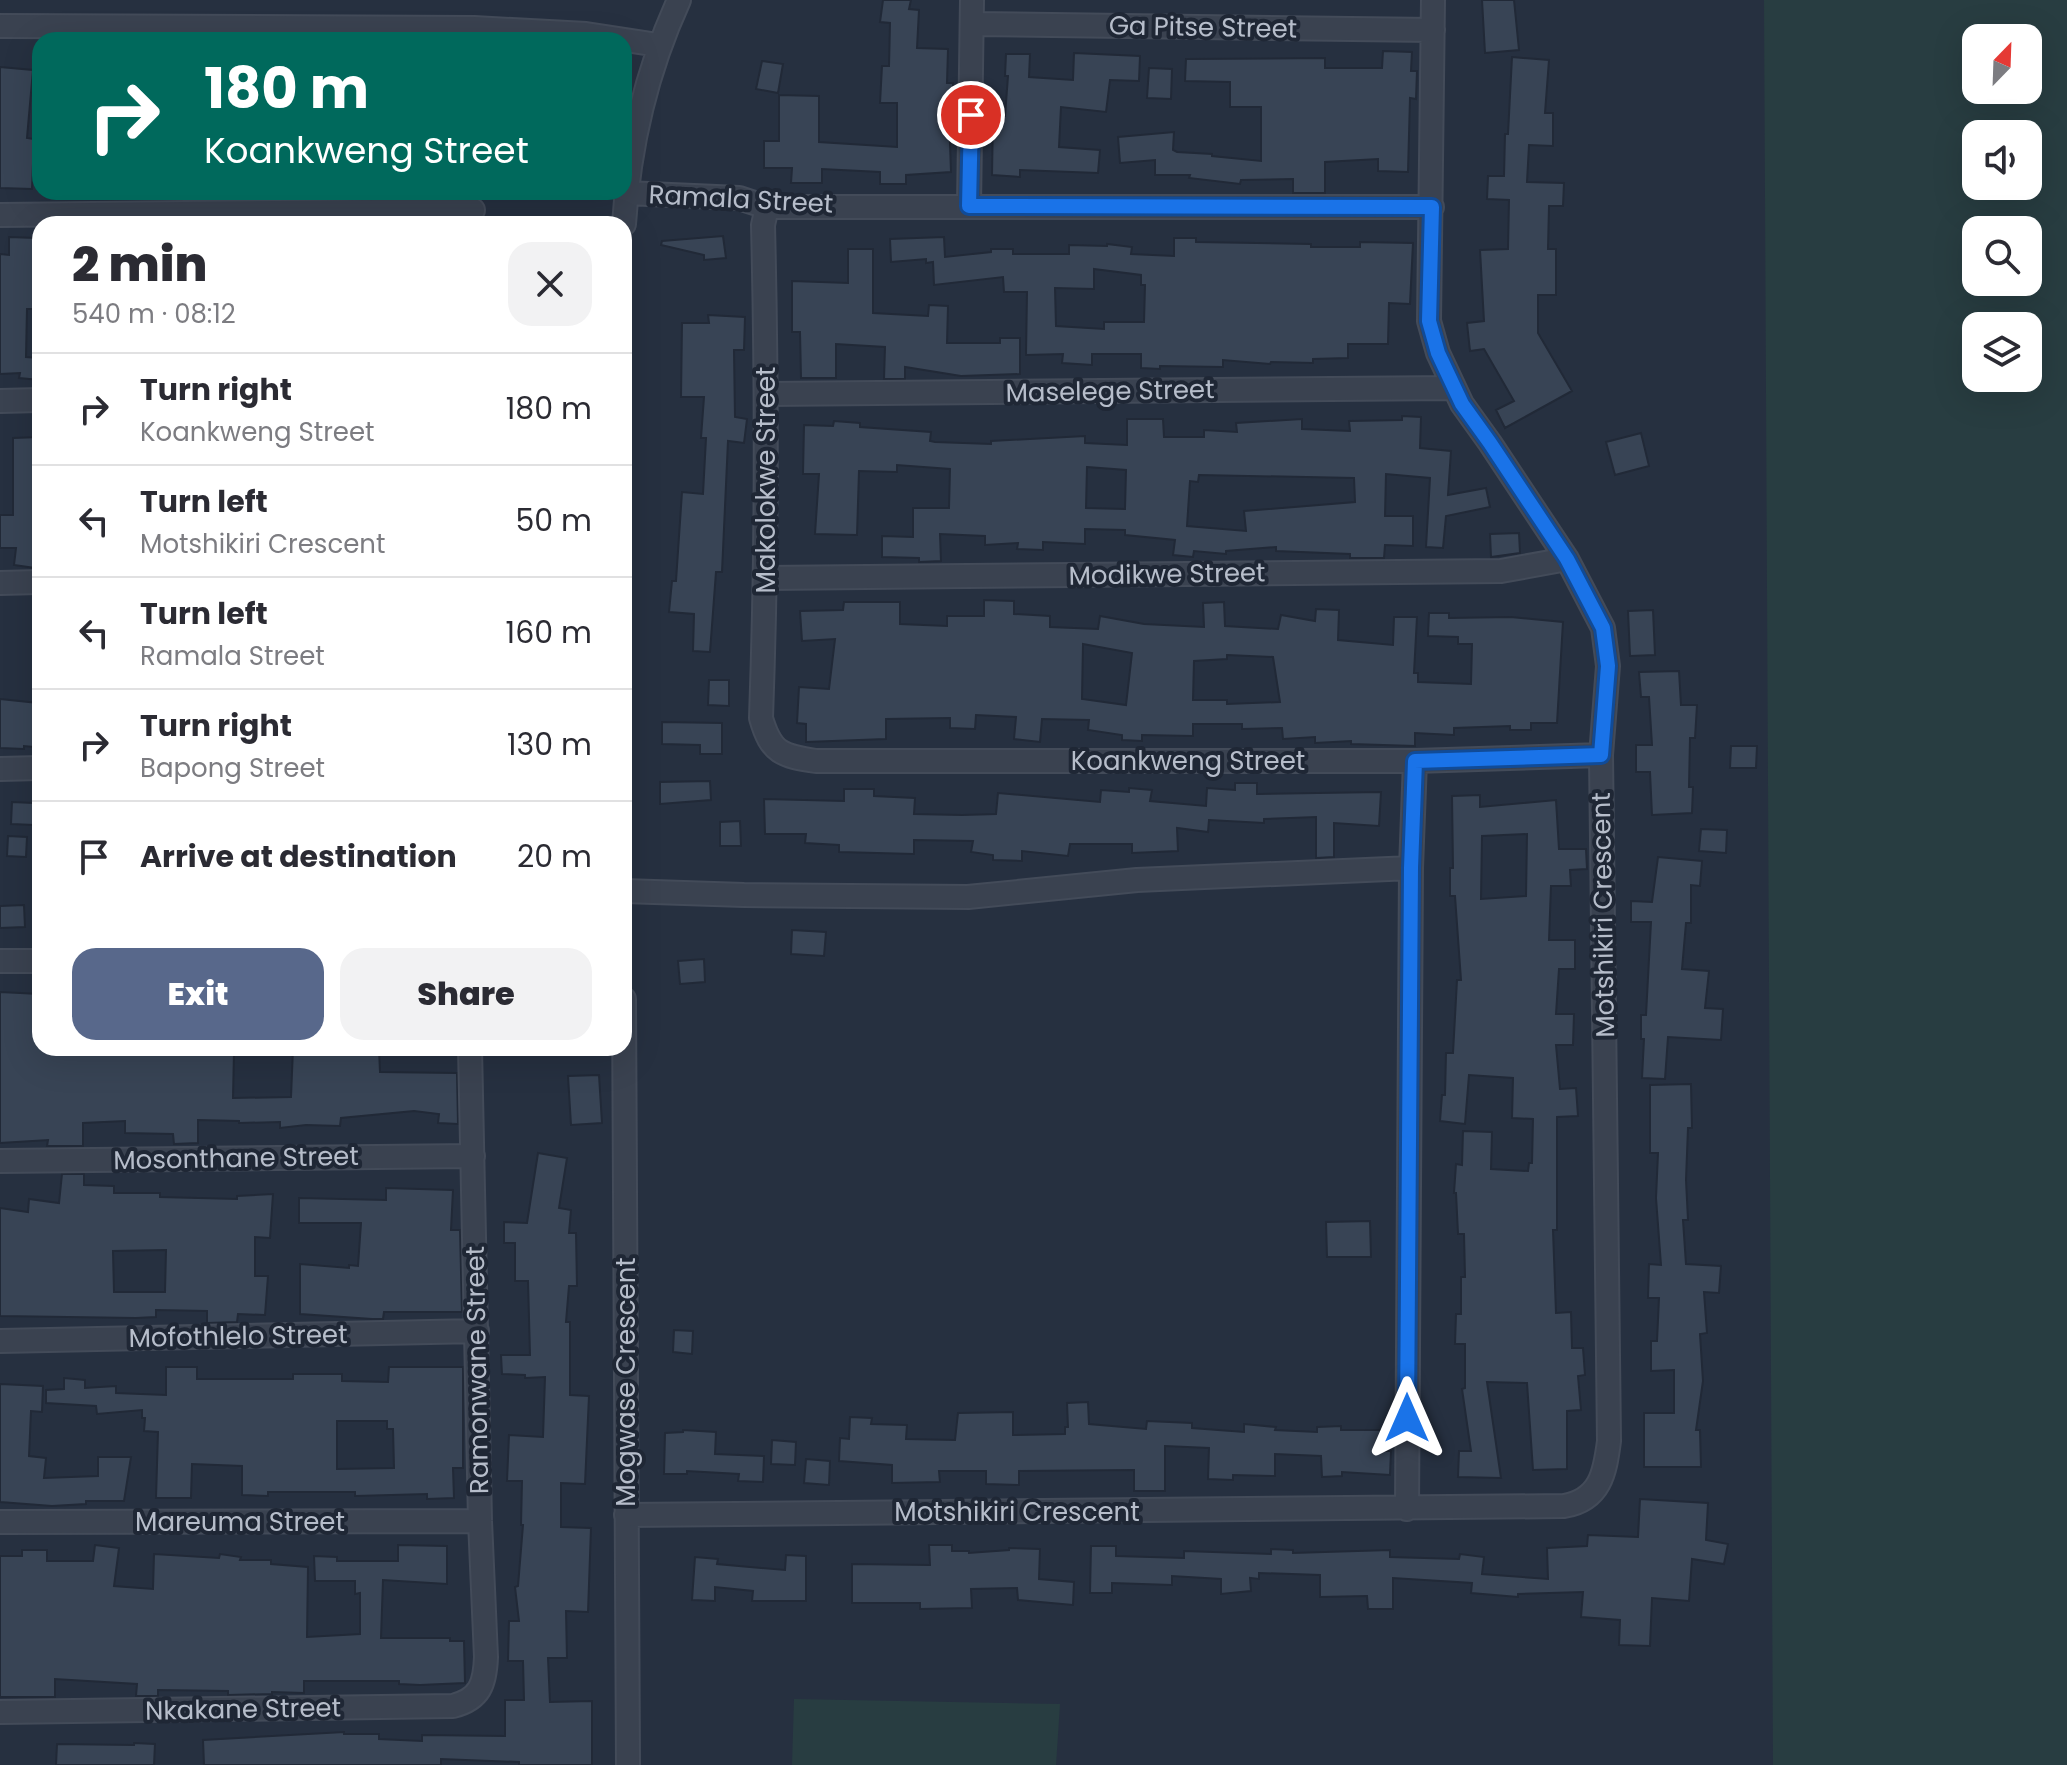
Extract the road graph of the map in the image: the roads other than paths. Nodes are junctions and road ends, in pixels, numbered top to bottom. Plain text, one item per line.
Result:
1 (679, 0) edge
2 (972, 0) edge
3 (1433, 0) edge
4 (972, 24) junction
5 (0, 26) edge
6 (1433, 30) junction
7 (356, 32) edge
8 (632, 41) edge
9 (658, 45) junction
10 (632, 158) edge
11 (632, 193) edge
12 (969, 206) junction
13 (767, 207) junction
14 (1432, 207) junction
15 (473, 209) edge
16 (0, 215) edge
17 (1453, 388) junction
18 (767, 394) junction
19 (32, 400) edge
20 (0, 401) edge
21 (1567, 559) junction
22 (766, 578) junction
23 (32, 582) edge
24 (0, 583) edge
25 (776, 750) joint
26 (1601, 755) junction
27 (1415, 761) junction
28 (32, 768) edge
29 (0, 769) edge
30 (1411, 868) junction
31 (632, 891) edge
32 (0, 961) edge
33 (32, 961) edge
34 (470, 1056) edge
35 (624, 1056) edge
36 (473, 1156) junction
37 (0, 1161) edge
38 (477, 1331) junction
39 (0, 1341) edge
40 (1407, 1509) junction
41 (626, 1515) junction
42 (480, 1521) junction
43 (0, 1522) edge
44 (480, 1691) joint
45 (0, 1712) edge
46 (628, 1765) edge

1 - 9 street
2 - 4 street
3 - 6 street, Motshikiri Crescent
4 - 6 street, Ga Pitse Street
4 - 12 street
5 - 7 street
6 - 14 street, Motshikiri Crescent
8 - 9 street
9 - 10 street
11 - 13 street, Ramala Street
12 - 13 street, Ramala Street
12 - 14 street, Ramala Street
13 - 18 street, Makolokwe Street
14 - 17 street, Motshikiri Crescent
15 - 16 street
17 - 18 street, Maselege Street
17 - 21 street, Motshikiri Crescent
18 - 22 street, Makolokwe Street
19 - 20 street
21 - 22 street, Modikwe Street
21 - 26 street, Motshikiri Crescent
22 - 25 street, Makolokwe Street
23 - 24 street
25 - 27 street, Koankweng Street
26 - 27 street, Koankweng Street
26 - 40 street, Motshikiri Crescent
27 - 30 street
28 - 29 street
30 - 31 street
30 - 40 street
32 - 33 street
34 - 36 street, Ramonwane Street
35 - 41 street, Mogwase Crescent
36 - 37 street, Mosonthane Street
36 - 38 street, Ramonwane Street
38 - 39 street, Mofothlelo Street
38 - 42 street, Ramonwane Street
40 - 41 street, Motshikiri Crescent
41 - 46 street, Mogwase Crescent
42 - 43 street, Mareuma Street
42 - 44 street, Ramonwane Street
44 - 45 street, Nkakane Street

